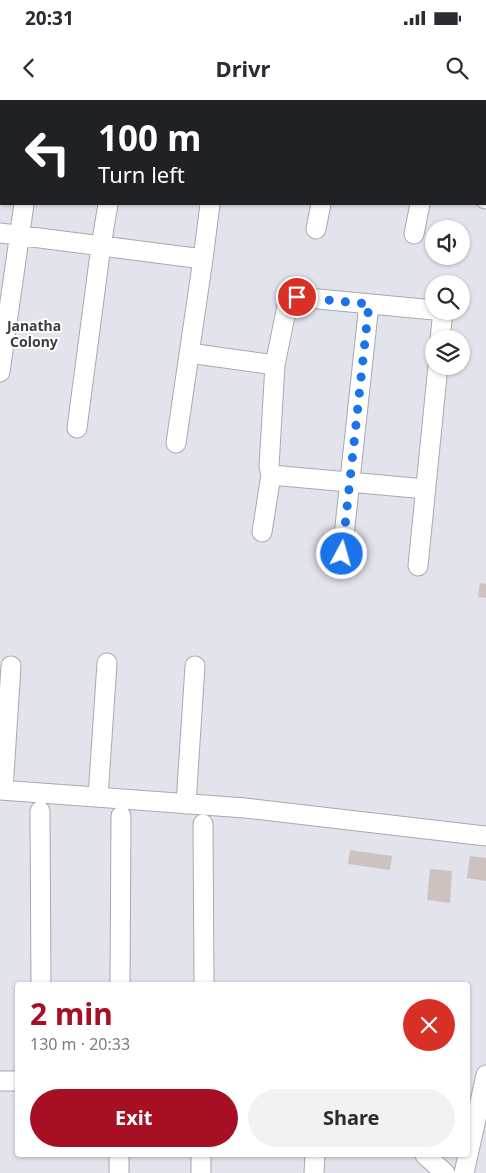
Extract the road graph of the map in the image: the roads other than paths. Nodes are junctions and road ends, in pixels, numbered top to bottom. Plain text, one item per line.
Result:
1 (24, 205) edge
2 (108, 205) edge
3 (210, 205) edge
4 (321, 205) edge
5 (420, 205) edge
6 (316, 229) dead end
7 (0, 233) edge
8 (414, 234) dead end
9 (19, 236) junction
10 (101, 246) junction
11 (203, 259) junction
12 (369, 304) junction
13 (425, 309) edge
14 (189, 353) junction
15 (275, 365) junction
16 (0, 372) edge
17 (437, 375) edge
18 (77, 428) dead end
19 (176, 443) dead end
20 (271, 475) junction
21 (350, 483) junction
22 (426, 489) junction
23 (262, 532) dead end
24 (342, 554) dead end
25 (418, 566) dead end
26 (108, 663) dead end
27 (11, 666) dead end
28 (195, 666) dead end
29 (2, 790) edge
30 (98, 797) junction
31 (186, 804) junction
32 (40, 810) dead end
33 (121, 816) dead end
34 (203, 824) dead end
35 (486, 836) edge
36 (41, 982) edge
37 (120, 982) edge
38 (204, 982) edge
39 (486, 1075) edge
40 (0, 1081) edge
41 (15, 1081) edge
42 (470, 1146) edge
43 (201, 1157) edge
44 (315, 1157) edge
45 (426, 1157) edge
46 (468, 1157) edge
47 (201, 1173) edge
48 (314, 1173) edge
49 (445, 1173) edge
50 (464, 1173) edge

1 - 9 street
2 - 10 street
3 - 11 street
4 - 6 street
5 - 8 street
7 - 9 street
9 - 10 street
9 - 16 street
10 - 11 street
10 - 18 street
11 - 14 street
12 - 13 street
12 - 15 street
12 - 21 street
14 - 15 street
14 - 19 street
15 - 20 street
17 - 22 street
20 - 21 street
20 - 23 street
21 - 22 street
21 - 24 street
22 - 25 street
26 - 30 street
27 - 29 street
28 - 31 street
29 - 30 street
30 - 31 street
31 - 35 street
32 - 36 street
33 - 37 street
34 - 38 street
39 - 42 street
40 - 41 street
43 - 47 street
44 - 48 street
45 - 49 street
46 - 50 street

